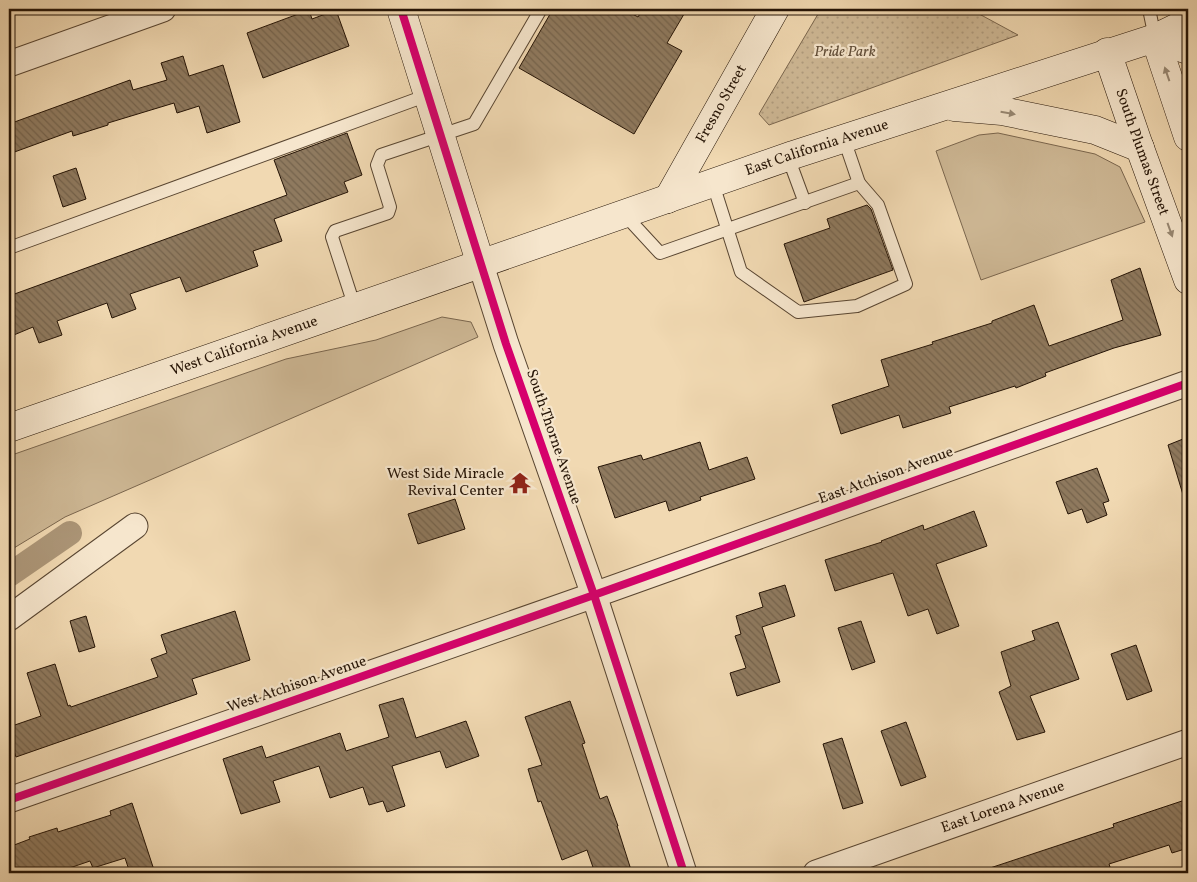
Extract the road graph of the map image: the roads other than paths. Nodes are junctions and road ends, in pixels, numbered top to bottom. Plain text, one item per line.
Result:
1 (163, 9) edge
2 (401, 9) edge
3 (541, 9) edge
4 (775, 9) edge
5 (1148, 9) edge
6 (1188, 22) edge
7 (1155, 38) junction
8 (1188, 50) edge
9 (1107, 52) junction
10 (9, 64) edge
11 (428, 95) junction
12 (942, 106) junction
13 (441, 136) junction
14 (1188, 137) edge
15 (844, 139) junction
16 (1140, 148) junction
17 (788, 157) junction
18 (859, 183) junction
19 (713, 184) junction
20 (668, 199) junction
21 (805, 203) junction
22 (624, 214) junction
23 (727, 229) junction
24 (9, 248) edge
25 (481, 265) junction
26 (1188, 280) edge
27 (355, 308) junction
28 (1188, 383) edge
29 (9, 428) edge
30 (135, 526) dead end
31 (594, 595) junction
32 (9, 618) edge
33 (1188, 742) edge
34 (9, 800) edge
35 (684, 873) edge
36 (816, 873) edge

1 - 10 street
2 - 11 main road, South Thorne Avenue
3 - 13 lane
4 - 20 main road, Fresno Street
5 - 7 lane
6 - 7 main road, East California Avenue
7 - 8 main road
7 - 9 main road, East California Avenue
14 -> 7 main road
9 - 12 main road, East California Avenue
9 - 16 main road, South Plumas Street
11 - 13 main road, South Thorne Avenue
11 - 24 lane
12 - 15 main road, East California Avenue
12 -> 16 main road
13 - 25 main road, South Thorne Avenue
13 - 27 lane
15 - 17 main road, East California Avenue
15 - 18 lane
16 -> 26 main road, South Plumas Street
17 - 19 main road, East California Avenue
17 - 21 lane
18 - 21 lane
18 - 23 lane
19 - 20 main road, East California Avenue
19 - 23 lane
20 - 22 main road, East California Avenue
21 - 23 lane
22 - 23 lane
22 - 25 main road, East California Avenue
25 - 27 main road, West California Avenue
25 - 31 street, South Thorne Avenue
27 - 29 main road, West California Avenue
28 - 31 street, East Atchison Avenue
30 - 32 street
31 - 34 street, West Atchison Avenue
31 - 35 street, South Thorne Avenue
33 - 36 street, East Lorena Avenue

